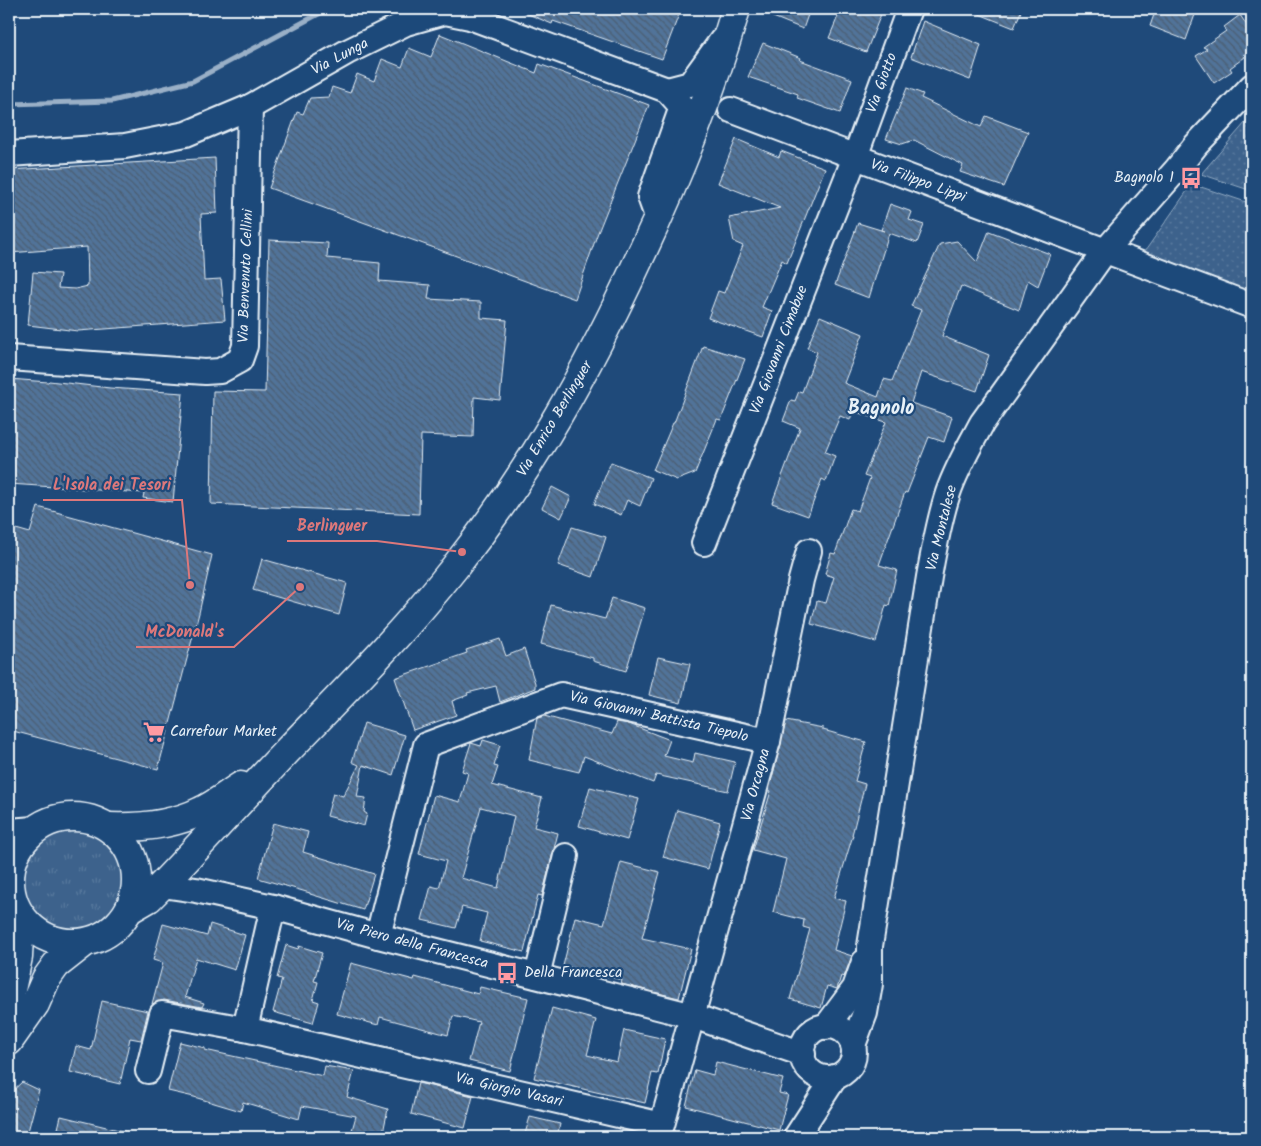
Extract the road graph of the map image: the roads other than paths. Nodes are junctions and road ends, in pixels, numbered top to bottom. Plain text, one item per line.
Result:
1 (909, 9) edge
2 (734, 18) edge
3 (1252, 86) edge
4 (667, 90) junction
5 (250, 106) junction
6 (731, 110) dead end
7 (9, 154) edge
8 (855, 157) junction
9 (658, 219) junction
10 (1105, 251) junction
11 (1252, 306) edge
12 (9, 358) edge
13 (704, 543) dead end
14 (809, 551) dead end
15 (768, 741) junction
16 (272, 767) junction
17 (109, 827) junction
18 (22, 830) edge
19 (566, 856) dead end
20 (162, 885) junction
21 (13, 902) edge
22 (273, 907) junction
23 (130, 909) junction
24 (378, 936) junction
25 (84, 943) junction
26 (870, 946) junction
27 (537, 976) junction
28 (9, 999) edge
29 (692, 1016) junction
30 (826, 1027) junction
31 (245, 1029) junction
32 (9, 1041) edge
33 (853, 1045) junction
34 (805, 1061) junction
35 (148, 1071) dead end
36 (835, 1077) junction
37 (801, 1130) edge

1 - 8 street, Via Giotto
2 - 4 street
2 - 9 main road, Via Enrico Berlinguer
3 - 10 street, Via Montalese
4 - 5 street, Via Lunga
4 - 9 street
5 - 7 street, Via Lunga
5 - 12 street, Via Benvenuto Cellini
6 - 8 street, Via Filippo Lippi
8 - 10 street, Via Filippo Lippi
8 - 13 street, Via Giovanni Cimabue
9 - 16 main road, Via Enrico Berlinguer
10 - 11 street, Via Filippo Lippi
10 - 26 street, Via Montalese
14 - 15 street, Via Orcagna
15 - 24 street, Via Giovanni Battista Tiepolo
15 - 29 street, Via Orcagna
16 - 17 main road
16 - 20 main road
17 - 18 main road
17 - 23 main road
18 - 21 main road
19 - 27 street
20 - 22 street, Via Piero della Francesca
20 - 23 main road
21 - 25 main road
21 - 28 main road
22 - 24 street, Via Piero della Francesca
22 - 31 street
23 - 25 main road
24 - 27 street, Via Piero della Francesca
25 - 32 main road
26 - 30 street, Via Montalese
26 - 33 street, Via Montalese
27 - 29 street, Via Piero della Francesca
29 - 31 street, Via Giorgio Vasari
29 - 34 street, Via Piero della Francesca
30 - 33 street
30 - 34 street, Via Montalese
31 - 35 street, Via Giorgio Vasari
33 - 36 street, Via Montalese
34 - 36 street
34 - 37 street, Via Montalese
36 - 37 street, Via Montalese

